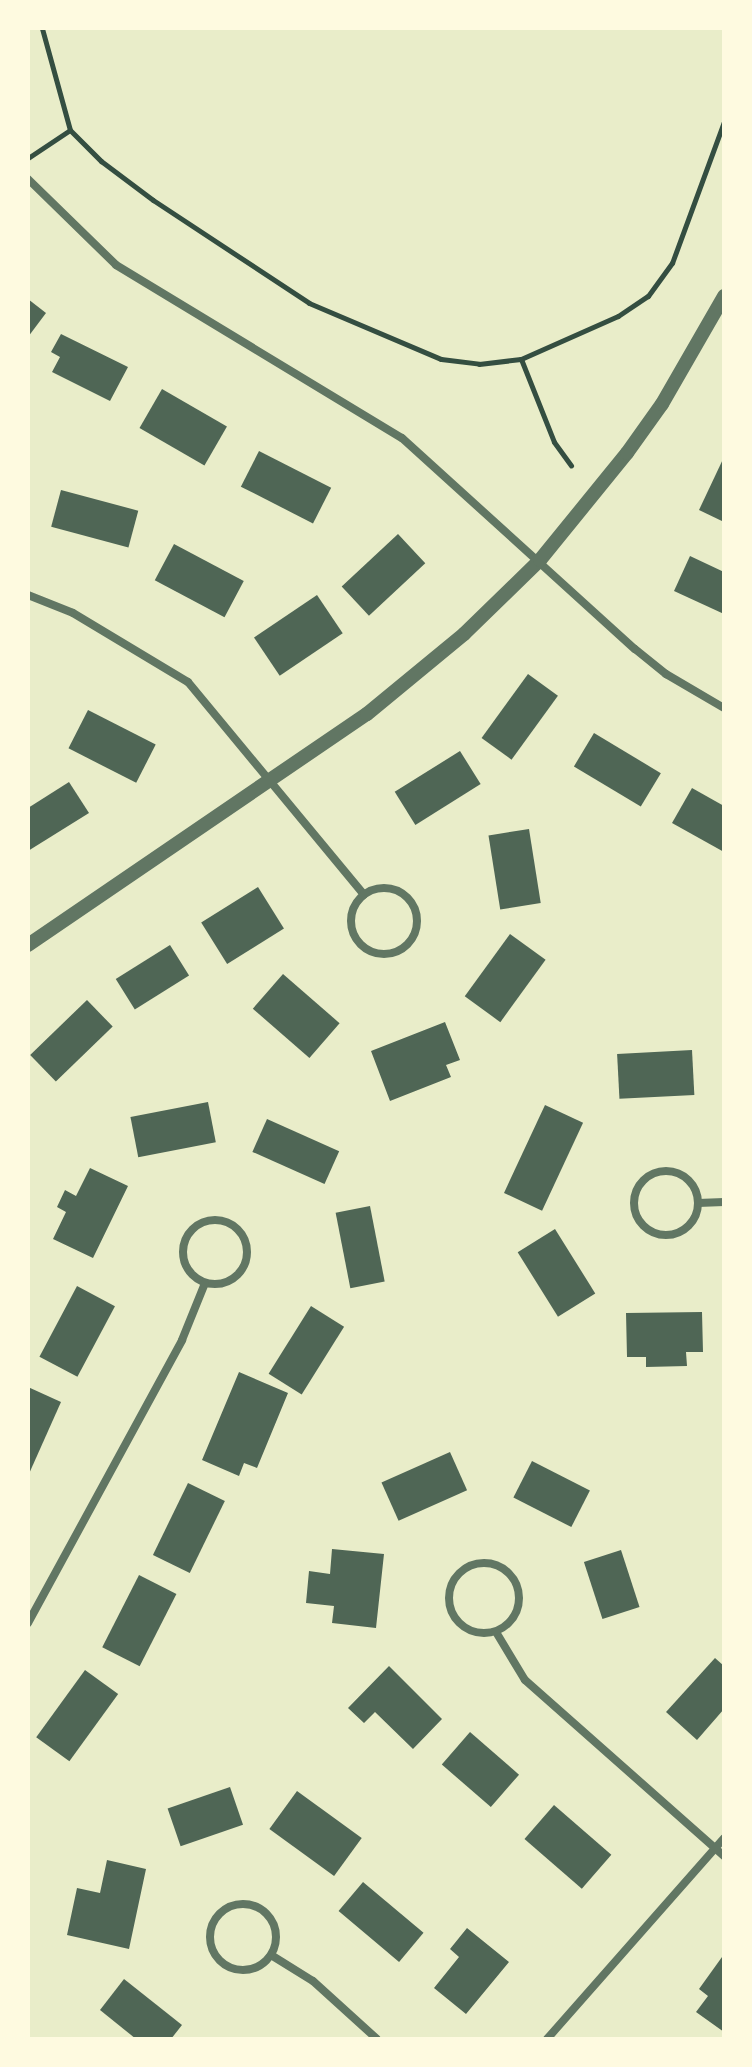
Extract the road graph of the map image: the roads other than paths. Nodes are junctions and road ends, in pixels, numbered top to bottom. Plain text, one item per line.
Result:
1 (28, 179) edge
2 (724, 296) edge
3 (540, 560) junction
4 (28, 595) edge
5 (724, 708) edge
6 (269, 780) junction
7 (364, 895) junction
8 (28, 945) edge
9 (724, 1202) edge
10 (698, 1203) junction
11 (205, 1283) junction
12 (28, 1623) edge
13 (496, 1632) junction
14 (724, 1838) edge
15 (715, 1848) junction
16 (724, 1856) edge
17 (271, 1955) junction
18 (377, 2039) edge
19 (547, 2039) edge

1 - 3 street
2 - 3 street
3 - 5 street
3 - 6 street
4 - 6 street
6 - 7 street
6 - 8 street
7 - 7 street
9 - 10 street
10 - 10 street
11 - 11 street
11 - 12 street
13 - 13 street
13 - 15 street
14 - 15 street
15 - 16 street
15 - 19 street
17 - 17 street
17 - 18 street

